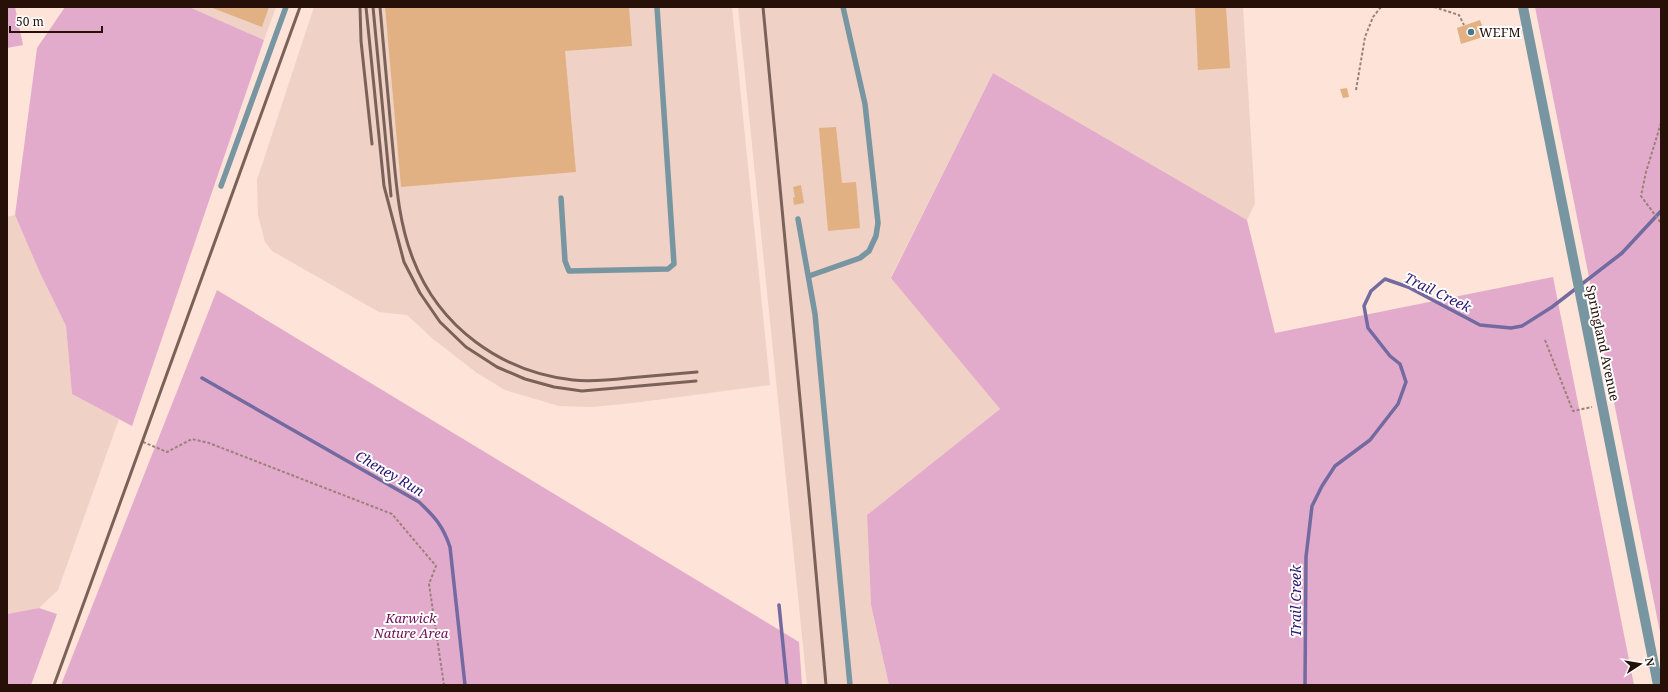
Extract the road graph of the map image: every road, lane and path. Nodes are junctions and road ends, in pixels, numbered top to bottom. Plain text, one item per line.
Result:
1 (286, 7) edge
2 (657, 7) edge
3 (843, 7) edge
4 (1382, 7) edge
5 (1434, 7) edge
6 (1523, 7) edge
7 (1464, 25) dead end
8 (1356, 90) dead end
9 (1661, 123) edge
10 (221, 186) dead end
11 (561, 198) dead end
12 (798, 219) dead end
13 (1661, 224) edge
14 (808, 276) junction
15 (1545, 340) dead end
16 (1603, 405) junction
17 (144, 442) dead end
18 (444, 685) edge
19 (850, 685) edge
20 (1658, 685) edge

1 - 10 lane
2 - 11 lane
3 - 14 lane
4 - 8 path
5 - 7 path
6 - 16 street, Springland Avenue
9 - 13 path
12 - 14 lane
14 - 19 lane
15 - 16 path
16 - 20 street, Springland Avenue
17 - 18 path

